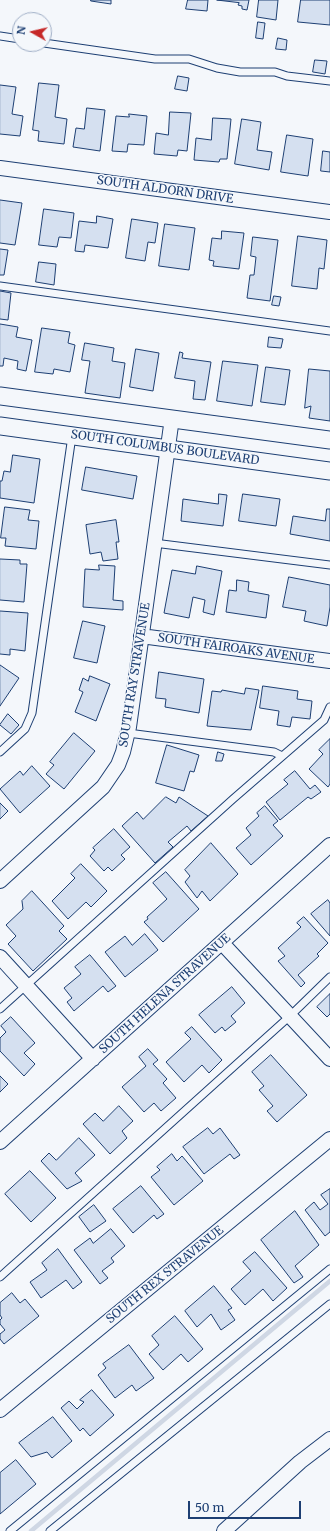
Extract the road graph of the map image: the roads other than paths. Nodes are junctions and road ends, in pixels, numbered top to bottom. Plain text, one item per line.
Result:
1 (0, 36) edge
2 (12, 38) edge
3 (52, 44) edge
4 (330, 82) edge
5 (0, 168) edge
6 (330, 212) edge
7 (0, 286) edge
8 (330, 331) edge
9 (0, 396) edge
10 (172, 418) junction
11 (0, 426) edge
12 (72, 436) junction
13 (330, 440) edge
14 (167, 449) junction
15 (330, 470) edge
16 (154, 543) junction
17 (330, 565) edge
18 (142, 636) junction
19 (330, 661) edge
20 (330, 706) edge
21 (128, 733) junction
22 (0, 752) edge
23 (282, 756) junction
24 (330, 845) edge
25 (0, 881) edge
26 (222, 943) junction
27 (0, 957) edge
28 (330, 977) edge
29 (26, 986) junction
30 (0, 1009) edge
31 (290, 1016) junction
32 (93, 1059) junction
33 (330, 1059) edge
34 (330, 1139) edge
35 (0, 1142) edge
36 (330, 1269) edge
37 (0, 1277) edge
38 (330, 1304) edge
39 (0, 1410) edge
40 (330, 1439) edge
41 (10, 1531) edge
42 (50, 1531) edge
43 (224, 1531) edge

1 - 2 lane
3 - 4 lane
5 - 6 street, SOUTH ALDORN DRIVE
7 - 8 lane
9 - 10 street
10 - 13 street
10 - 14 street, SOUTH RAY STRAVENUE
11 - 12 street, SOUTH COLUMBUS BOULEVARD
12 - 14 street, SOUTH COLUMBUS BOULEVARD
12 - 22 lane
14 - 15 street, SOUTH COLUMBUS BOULEVARD
14 - 16 street, SOUTH RAY STRAVENUE
16 - 17 lane
16 - 18 street, SOUTH RAY STRAVENUE
18 - 19 street, SOUTH FAIROAKS AVENUE
18 - 21 street, SOUTH RAY STRAVENUE
20 - 23 lane
21 - 23 lane
21 - 25 street, SOUTH RAY STRAVENUE
23 - 29 lane
24 - 26 street, SOUTH HELENA STRAVENUE
26 - 31 street
26 - 32 street, SOUTH HELENA STRAVENUE
27 - 29 street
28 - 31 lane
29 - 30 lane
29 - 32 street
31 - 33 street
31 - 37 lane
32 - 35 street, SOUTH HELENA STRAVENUE
34 - 39 street, SOUTH REX STRAVENUE
36 - 41 lane
38 - 42 lane
40 - 43 street

